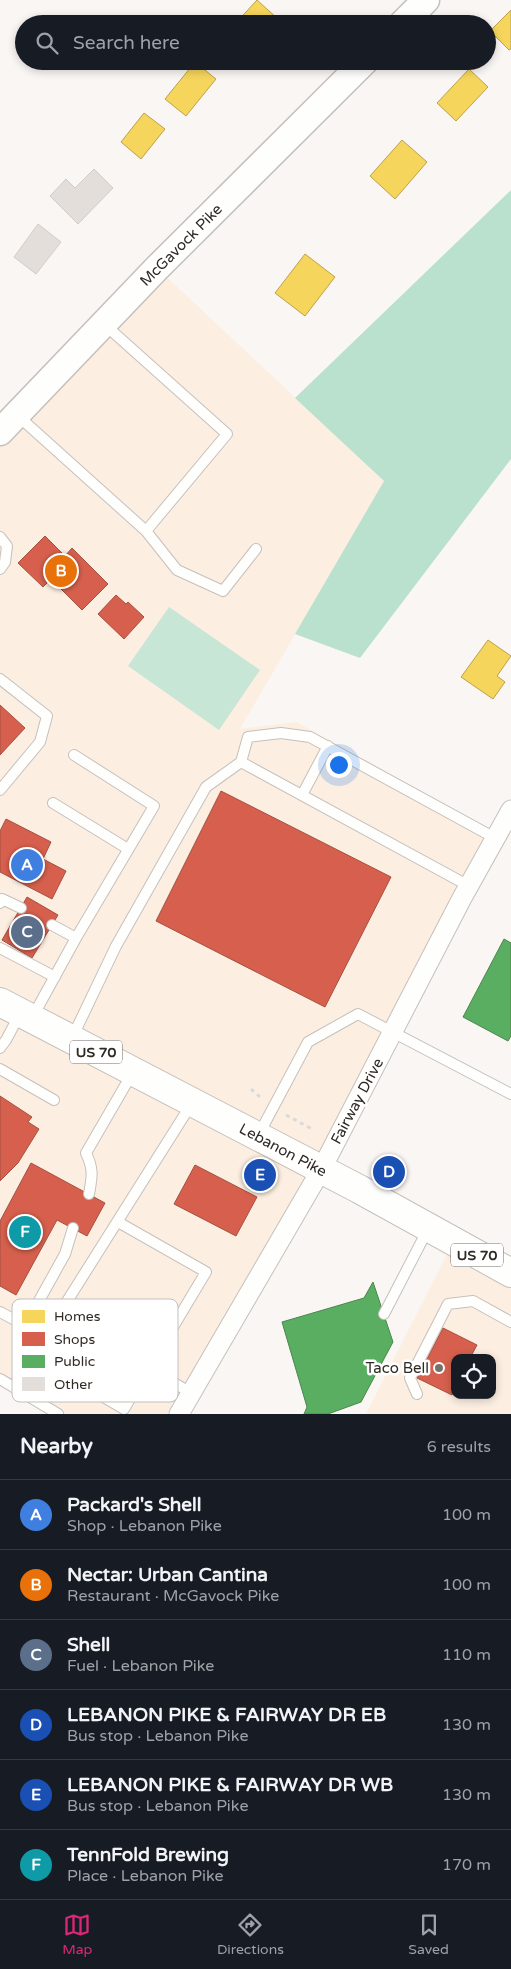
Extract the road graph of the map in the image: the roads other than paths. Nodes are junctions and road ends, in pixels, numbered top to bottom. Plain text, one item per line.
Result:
1 (426, 0) edge
2 (411, 15) edge
3 (357, 70) edge
4 (104, 324) junction
5 (8, 423) edge
6 (146, 531) junction
7 (0, 537) edge
8 (256, 549) dead end
9 (0, 569) edge
10 (0, 679) edge
11 (328, 746) junction
12 (74, 755) dead end
13 (241, 762) junction
14 (0, 790) edge
15 (302, 796) junction
16 (53, 803) dead end
17 (511, 810) edge
18 (495, 838) junction
19 (128, 850) junction
20 (469, 886) junction
21 (0, 903) edge
22 (21, 908) dead end
23 (52, 925) dead end
24 (76, 938) junction
25 (0, 948) edge
26 (55, 977) junction
27 (18, 1011) edge
28 (392, 1032) junction
29 (71, 1038) junction
30 (0, 1048) edge
31 (0, 1069) edge
32 (133, 1071) junction
33 (511, 1094) edge
34 (54, 1100) dead end
35 (193, 1102) junction
36 (257, 1136) junction
37 (321, 1170) junction
38 (89, 1194) dead end
39 (118, 1222) junction
40 (72, 1228) dead end
41 (429, 1228) junction
42 (511, 1273) edge
43 (41, 1299) edge
44 (69, 1299) edge
45 (0, 1312) edge
46 (384, 1314) dead end
47 (12, 1318) edge
48 (178, 1319) edge
49 (511, 1322) edge
50 (0, 1379) edge
51 (178, 1385) edge
52 (12, 1386) edge
53 (191, 1393) junction
54 (417, 1394) dead end
55 (38, 1402) edge
56 (112, 1402) edge
57 (128, 1402) edge
58 (58, 1414) edge
59 (179, 1414) edge

1 - 2 main road
3 - 4 main road, McGavock Pike
4 - 5 main road, McGavock Pike
4 - 6 lane
5 - 6 lane
6 - 8 lane
7 - 9 lane
10 - 14 lane
11 - 13 lane
11 - 15 lane
11 - 18 lane
12 - 19 lane
13 - 15 lane
13 - 29 lane
15 - 20 lane
16 - 19 lane
17 - 18 street, Fairway Drive
18 - 20 street, Fairway Drive
19 - 24 lane
20 - 28 street, Fairway Drive
21 - 22 lane
23 - 24 lane
24 - 26 lane
25 - 26 lane
26 - 27 lane
27 - 29 main road, Lebanon Pike / US 70
27 - 30 lane
28 - 33 lane
28 - 36 lane
28 - 37 street, Fairway Drive
29 - 32 main road, Lebanon Pike / US 70
31 - 34 lane
32 - 35 main road, Lebanon Pike / US 70
32 - 38 lane
35 - 36 main road, Lebanon Pike / US 70
35 - 39 lane
36 - 37 main road, Lebanon Pike / US 70
37 - 41 main road, Lebanon Pike / US 70
37 - 53 street, Fairway Drive
39 - 44 lane
39 - 48 lane
40 - 43 lane
41 - 42 main road, Lebanon Pike / US 70
41 - 46 lane
45 - 47 lane
49 - 54 lane
50 - 52 lane
51 - 53 lane
53 - 59 street, Fairway Drive
55 - 58 lane
56 - 57 lane

